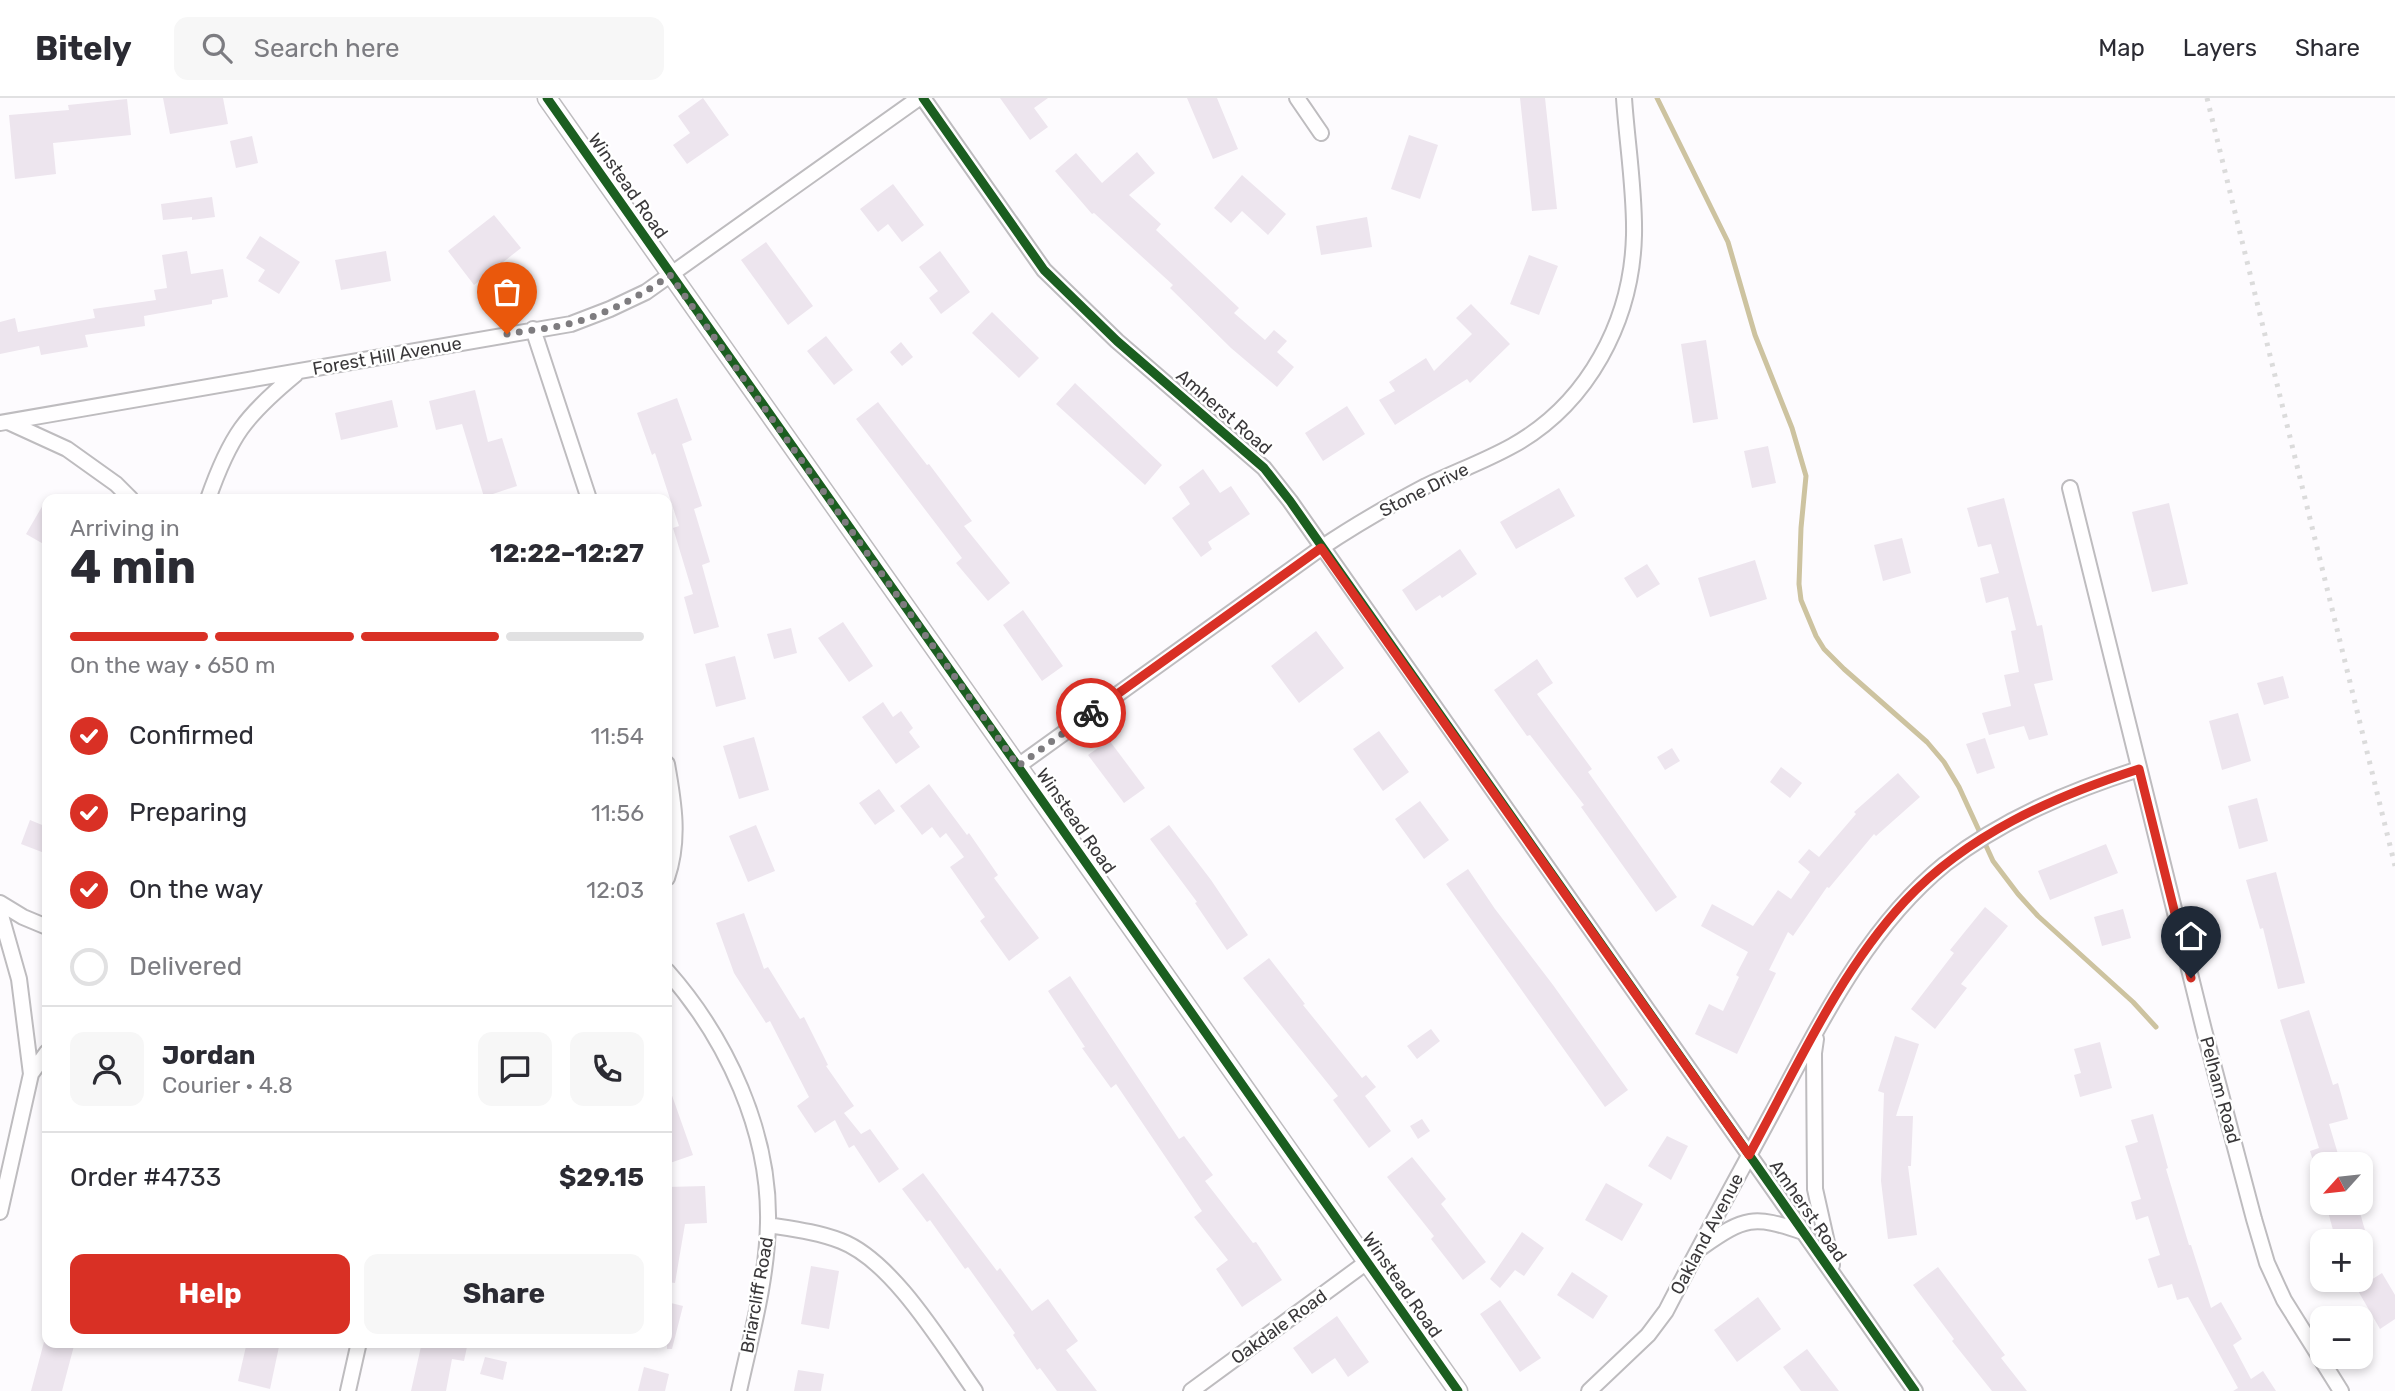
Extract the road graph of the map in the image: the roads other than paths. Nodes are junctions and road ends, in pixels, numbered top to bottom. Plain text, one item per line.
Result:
1 (547, 98) edge
2 (921, 98) edge
3 (1297, 98) edge
4 (1624, 98) edge
5 (1321, 133) dead end
6 (670, 275) junction
7 (533, 330) junction
8 (298, 372) junction
9 (4, 422) edge
10 (2070, 488) dead end
11 (126, 494) edge
12 (210, 494) edge
13 (587, 494) edge
14 (1321, 548) junction
15 (1018, 766) junction
16 (2139, 769) junction
17 (672, 790) edge
18 (672, 856) edge
19 (0, 902) edge
20 (0, 912) edge
21 (42, 925) edge
22 (672, 978) edge
23 (1817, 1030) junction
24 (42, 1059) edge
25 (31, 1074) junction
26 (1749, 1155) junction
27 (0, 1212) edge
28 (768, 1225) junction
29 (1803, 1232) junction
30 (1697, 1250) junction
31 (1367, 1262) junction
32 (1835, 1277) junction
33 (358, 1348) edge
34 (348, 1391) edge
35 (739, 1391) edge
36 (975, 1391) edge
37 (1191, 1391) edge
38 (1458, 1391) edge
39 (1589, 1391) edge
40 (1915, 1391) edge
41 (2341, 1391) edge

1 - 6 street, Winstead Road
2 - 6 street, Forest Hill Avenue
2 - 14 street, Amherst Road
3 - 5 street
4 - 14 street, Stone Drive
6 - 7 street, Forest Hill Avenue
6 - 15 street, Winstead Road
7 - 8 street, Forest Hill Avenue
7 - 13 street
8 - 9 street, Forest Hill Avenue
8 - 12 street
9 - 11 street
10 - 16 street, Pelham Road
14 - 15 street, Stone Drive
14 - 26 street, Amherst Road
15 - 31 street, Winstead Road
16 - 23 street, Oakland Avenue
16 - 41 street, Pelham Road
17 - 18 street
19 - 21 street
20 - 25 street
22 - 28 street, Briarcliff Road
23 - 26 street, Oakland Avenue
23 - 32 street
24 - 25 street
25 - 27 street
26 - 29 street, Amherst Road
26 - 30 street, Oakland Avenue
28 - 35 street, Briarcliff Road
28 - 36 street
29 - 30 street
29 - 32 street, Amherst Road
30 - 39 street, Oakland Avenue
31 - 37 street, Oakdale Road
31 - 38 street, Winstead Road
32 - 40 street, Amherst Road
33 - 34 street

